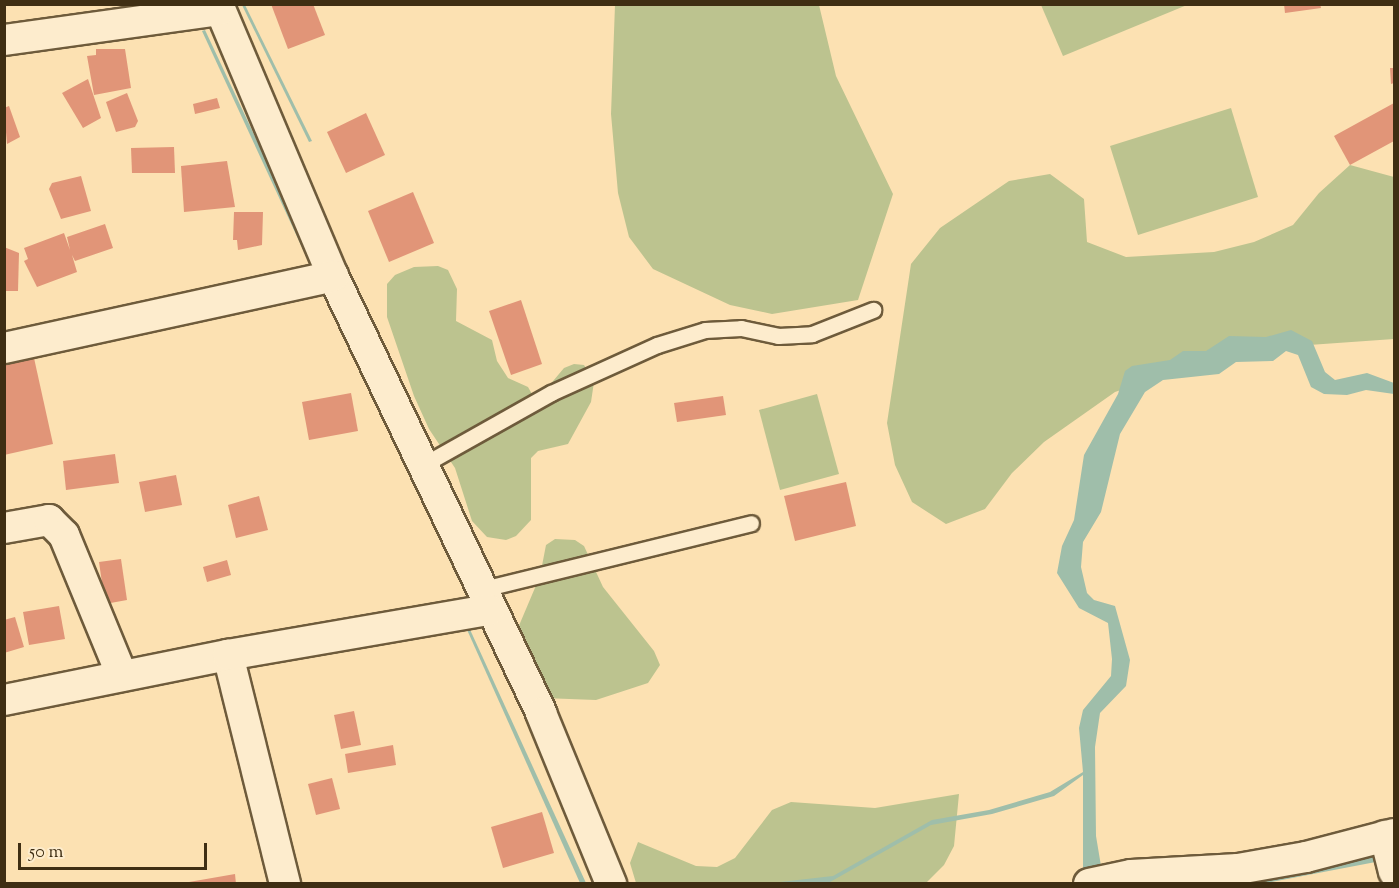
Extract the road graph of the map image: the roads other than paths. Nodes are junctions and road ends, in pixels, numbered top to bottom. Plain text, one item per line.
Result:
1 (219, 7) edge
2 (4, 40) edge
3 (333, 276) junction
4 (873, 310) dead end
5 (4, 348) edge
6 (421, 465) junction
7 (751, 523) dead end
8 (4, 528) edge
9 (484, 600) junction
10 (228, 655) junction
11 (122, 676) junction
12 (4, 700) edge
13 (1390, 835) edge
14 (1395, 872) edge
15 (285, 884) edge
16 (611, 884) edge
17 (1089, 884) edge

1 - 2 street
1 - 3 street
3 - 5 street
3 - 6 street
4 - 6 lane
6 - 9 street
7 - 9 lane
8 - 11 street
9 - 10 street
9 - 16 street
10 - 11 street
10 - 15 street
11 - 12 street
13 - 14 street
13 - 17 street

